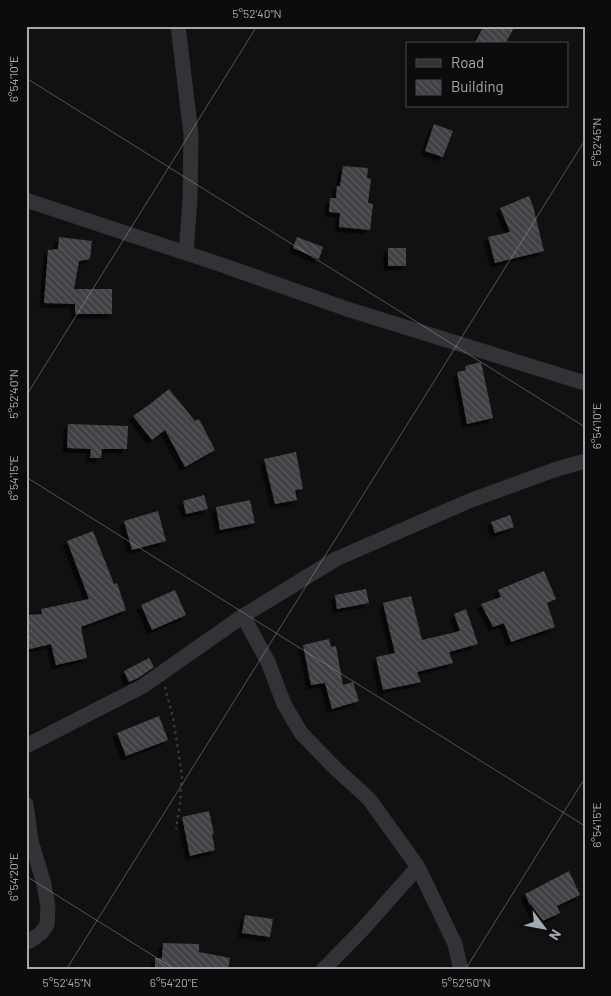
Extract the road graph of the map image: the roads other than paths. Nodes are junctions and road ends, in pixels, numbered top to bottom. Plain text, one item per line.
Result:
1 (178, 26) edge
2 (26, 200) edge
3 (186, 253) junction
4 (585, 383) edge
5 (585, 461) edge
6 (243, 616) junction
7 (26, 746) edge
8 (26, 804) edge
9 (418, 867) junction
10 (26, 942) edge
11 (323, 970) edge
12 (461, 970) edge

1 - 3 street
2 - 3 street
3 - 4 street
5 - 6 street
6 - 7 street
6 - 9 street
8 - 10 street
9 - 11 street
9 - 12 street

